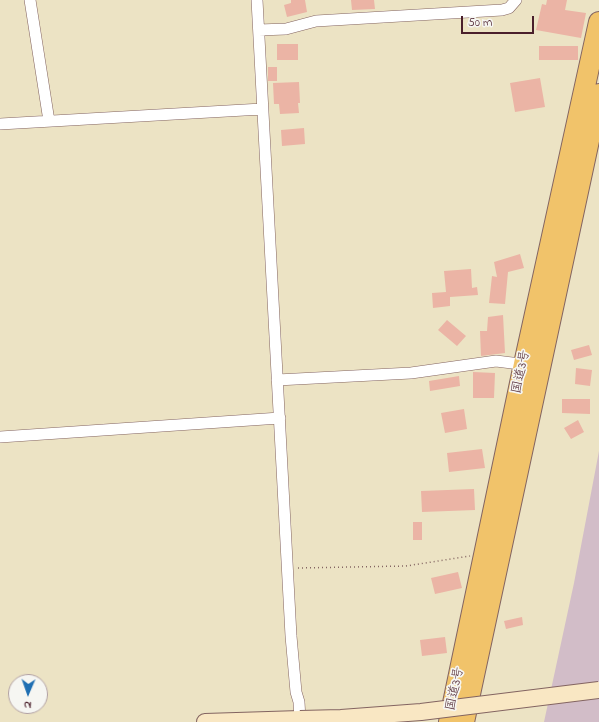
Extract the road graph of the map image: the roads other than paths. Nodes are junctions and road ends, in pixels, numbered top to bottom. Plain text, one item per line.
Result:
1 (30, 0) edge
2 (257, 0) edge
3 (516, 0) edge
4 (599, 22) edge
5 (259, 30) junction
6 (599, 94) edge
7 (262, 109) junction
8 (49, 121) junction
9 (0, 124) edge
10 (532, 366) junction
11 (278, 380) junction
12 (280, 418) junction
13 (0, 436) edge
14 (599, 690) edge
15 (300, 719) junction
16 (205, 722) edge
17 (449, 722) edge
18 (464, 722) edge

1 - 8 street
2 - 5 street
3 - 5 street
4 - 10 highway, 国道3号
5 - 7 street
6 - 10 highway, 国道3号
7 - 8 street
7 - 11 street
8 - 9 street
10 - 11 street
10 - 17 highway, 国道3号
10 - 18 highway, 国道3号
11 - 12 street
12 - 13 street
12 - 15 street
14 - 15 street, bridge
15 - 16 street

